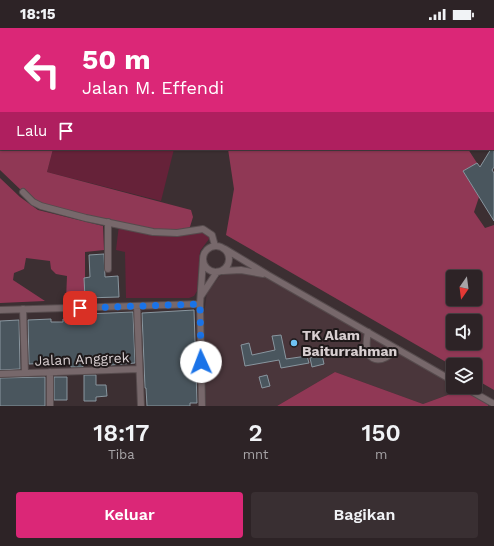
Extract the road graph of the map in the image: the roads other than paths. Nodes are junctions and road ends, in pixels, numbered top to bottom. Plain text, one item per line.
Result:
1 (23, 192) dead end
2 (108, 222) junction
3 (215, 246) junction
4 (225, 249) junction
5 (203, 260) junction
6 (108, 269) dead end
7 (220, 272) junction
8 (268, 275) junction
9 (200, 296) junction
10 (200, 304) junction
11 (137, 306) junction
12 (23, 309) junction
13 (0, 310) edge
14 (368, 332) junction
15 (398, 349) junction
16 (139, 369) junction
17 (50, 372) junction
18 (25, 373) junction
19 (0, 374) edge
20 (446, 377) edge
21 (476, 394) edge
22 (494, 404) edge
23 (50, 406) edge
24 (141, 406) edge
25 (202, 406) edge

1 - 2 street
2 - 3 street
2 - 6 street
3 - 4 street
3 - 5 street
4 - 7 street
4 - 8 street
5 - 7 street
5 - 9 street
7 - 8 street
7 - 9 street
8 - 14 street
9 - 10 street
10 - 11 street
10 - 25 street
11 - 12 street
11 - 16 street
12 - 13 street
12 - 18 street, Jalan Anggrek
14 - 15 street
14 - 15 street
15 - 20 street
16 - 17 street, Jalan Anggrek
16 - 24 street
17 - 18 street, Jalan Anggrek
17 - 23 street
18 - 19 street, Jalan Anggrek
21 - 22 street

